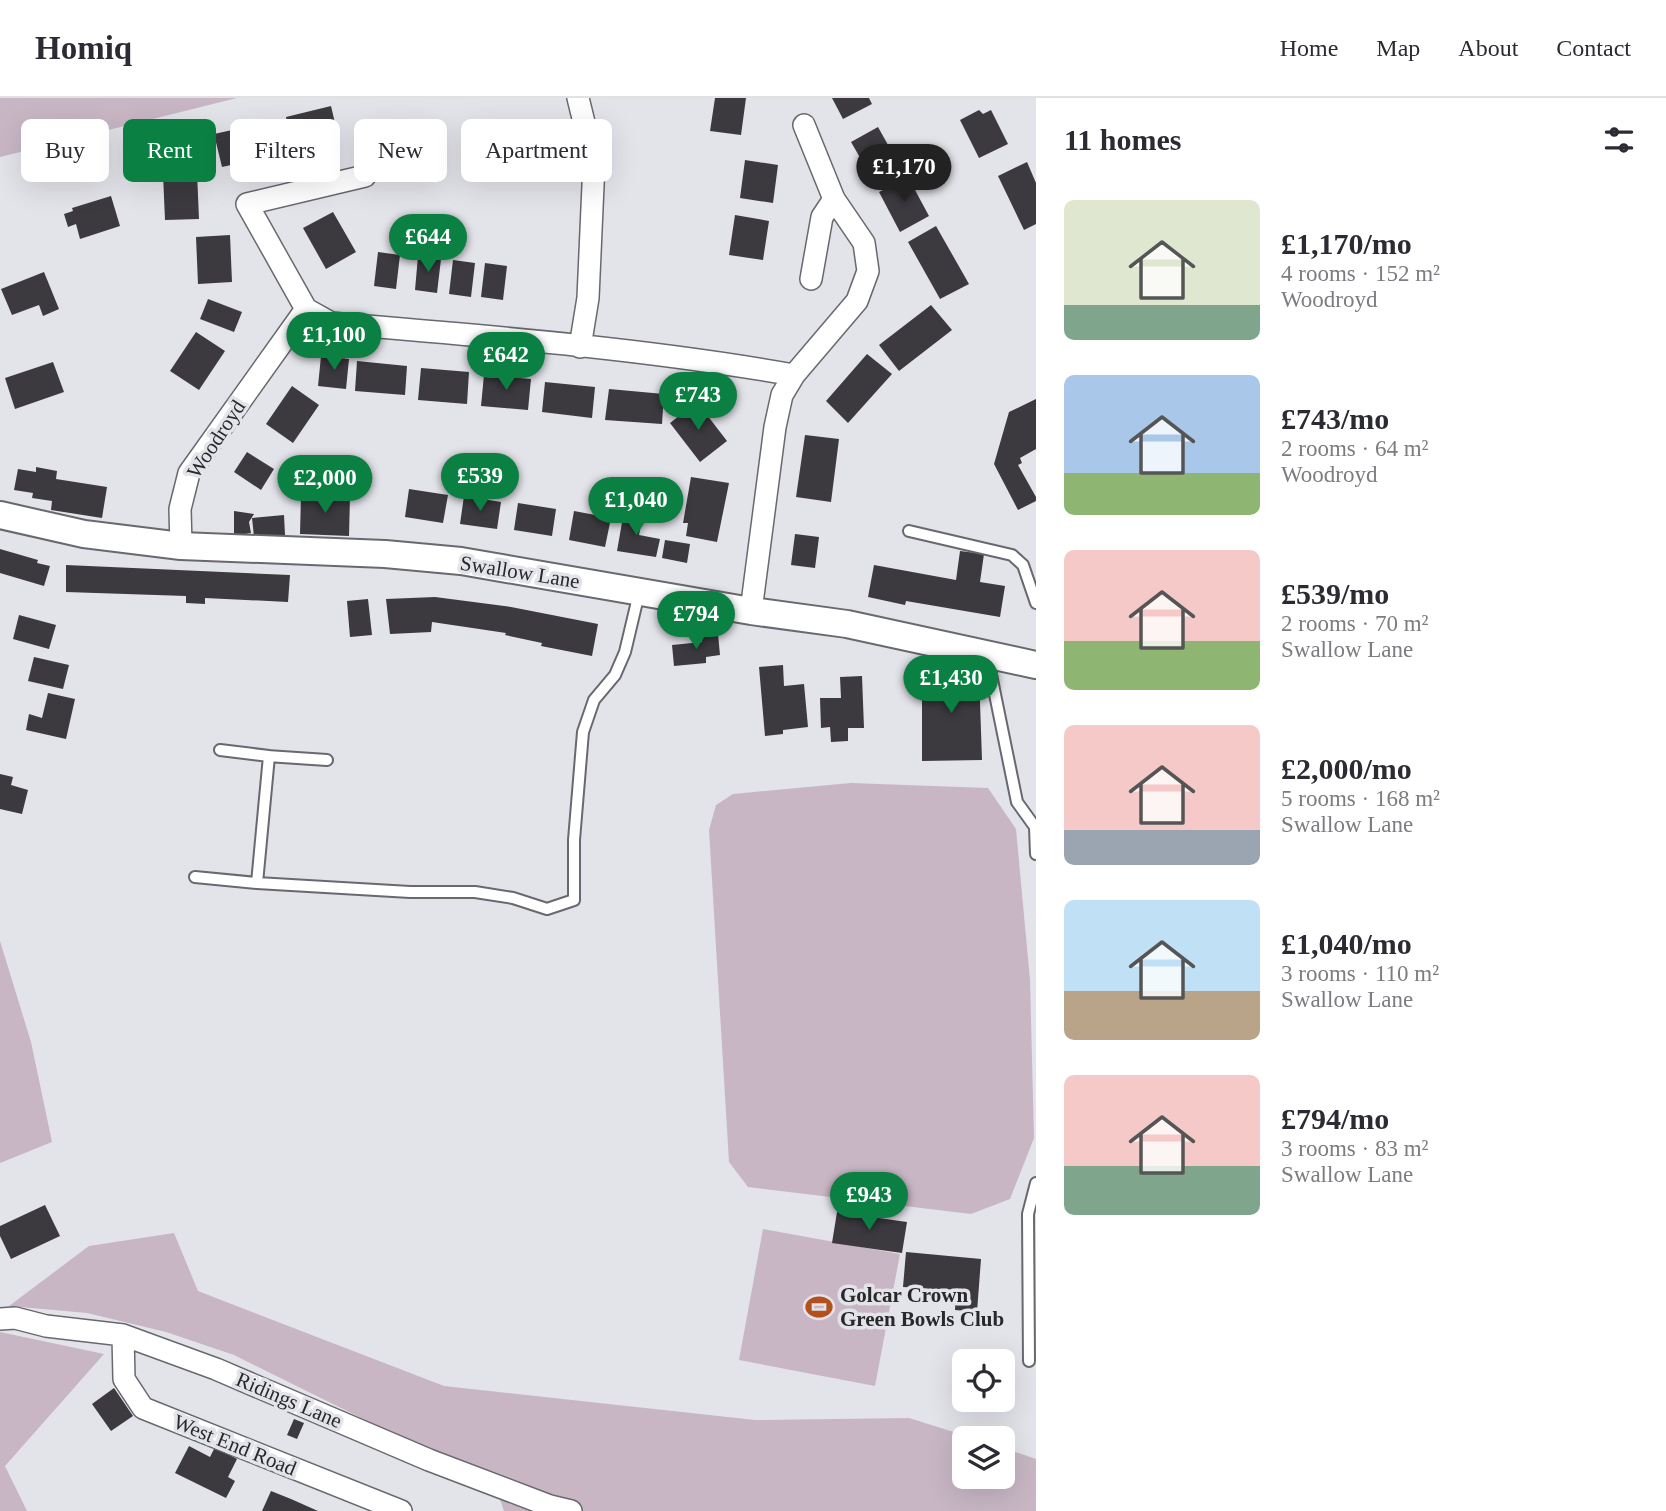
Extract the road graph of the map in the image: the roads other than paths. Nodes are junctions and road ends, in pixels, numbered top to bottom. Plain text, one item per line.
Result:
1 (578, 98) edge
2 (804, 125) dead end
3 (354, 179) edge
4 (834, 199) junction
5 (811, 279) dead end
6 (306, 309) junction
7 (580, 347) junction
8 (794, 374) junction
9 (0, 515) edge
10 (909, 531) dead end
11 (181, 546) junction
12 (640, 591) junction
13 (1036, 603) edge
14 (751, 611) junction
15 (987, 655) junction
16 (1036, 665) edge
17 (220, 750) dead end
18 (267, 756) junction
19 (327, 760) dead end
20 (1036, 853) edge
21 (195, 877) dead end
22 (257, 883) junction
23 (1036, 1183) edge
24 (0, 1319) edge
25 (123, 1335) junction
26 (1029, 1361) dead end
27 (401, 1511) edge
28 (571, 1511) edge

1 - 7 street
2 - 4 street
3 - 6 street
4 - 5 street
4 - 8 street
6 - 7 street
6 - 11 street, Woodroyd
7 - 8 street
8 - 14 street
9 - 11 street, Swallow Lane
10 - 13 lane
11 - 12 street, Swallow Lane
12 - 14 street, Swallow Lane
12 - 22 lane
14 - 15 street, Swallow Lane
15 - 16 street, Swallow Lane
15 - 20 lane
17 - 18 lane
18 - 19 lane
18 - 22 lane
21 - 22 lane
23 - 26 lane
24 - 25 street, Ridings Lane
25 - 27 street, West End Road
25 - 28 street, Ridings Lane

